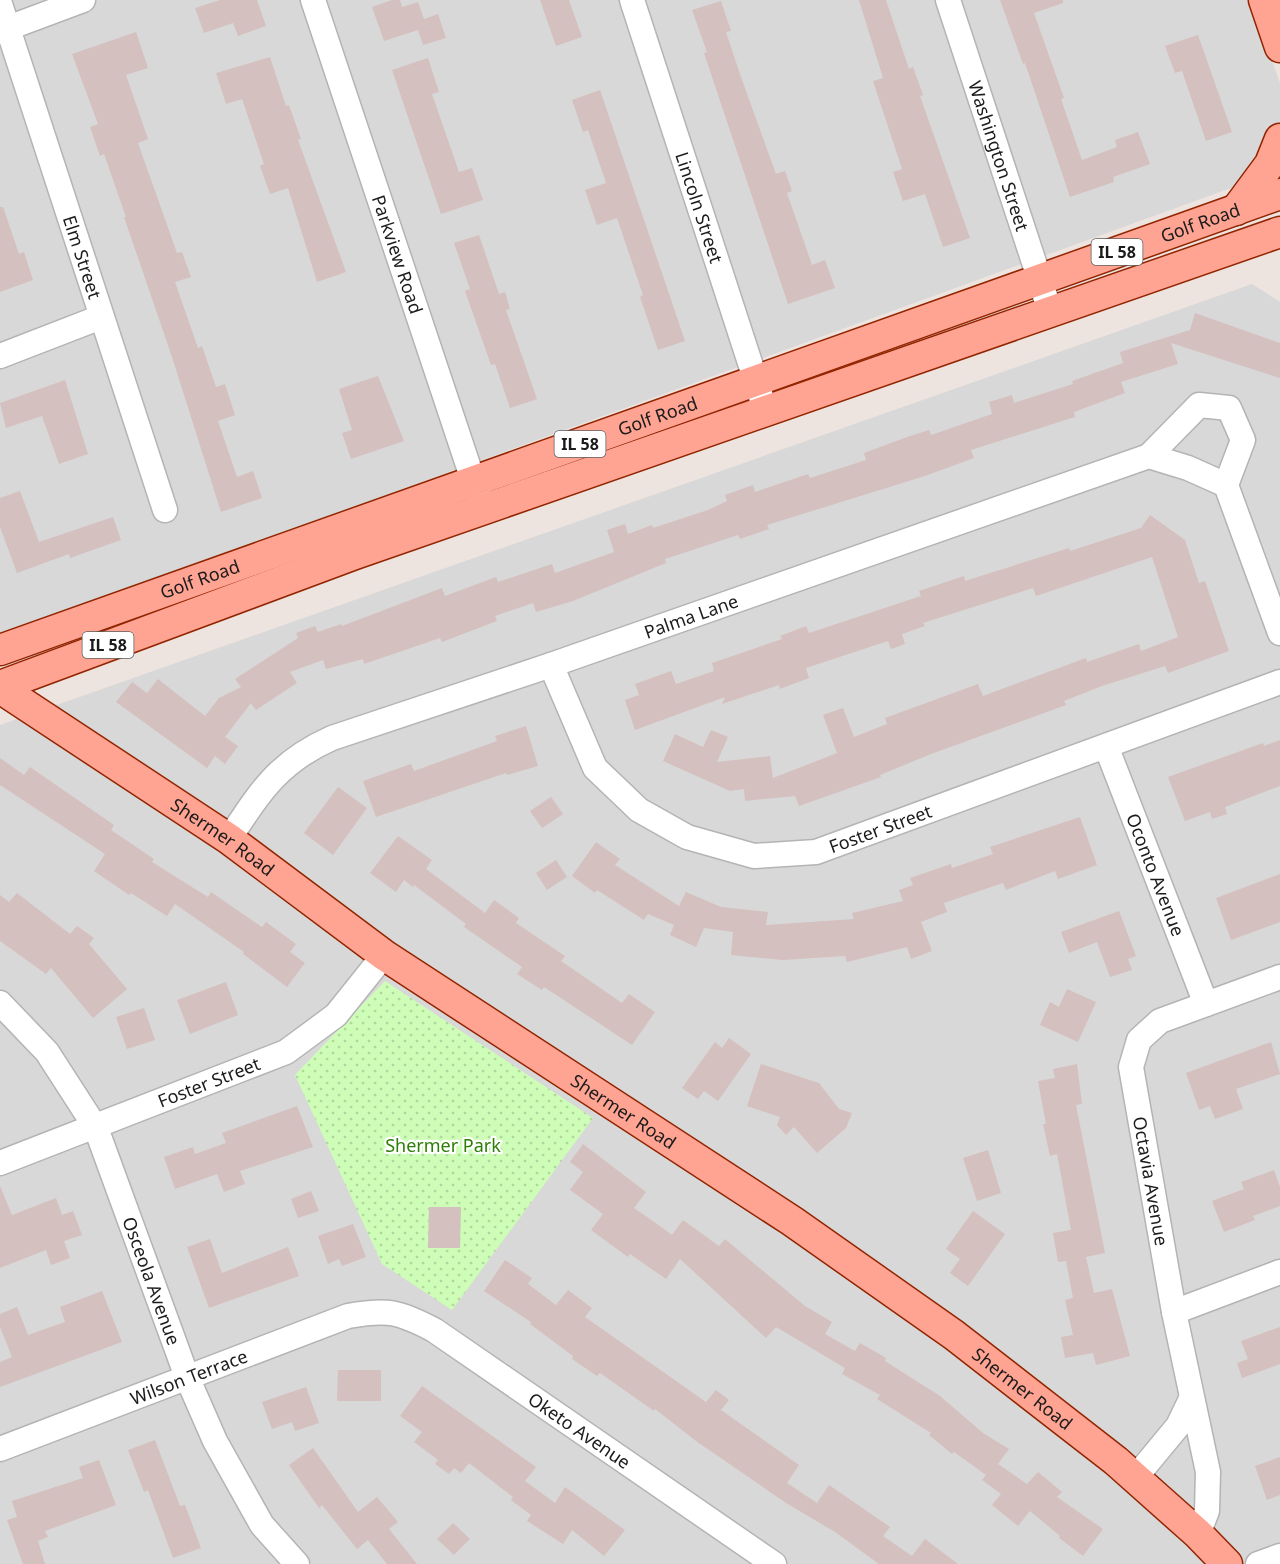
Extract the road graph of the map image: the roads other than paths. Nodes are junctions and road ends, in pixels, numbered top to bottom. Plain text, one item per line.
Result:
1 (83, 0) edge
2 (314, 0) edge
3 (632, 0) edge
4 (948, 0) edge
5 (1264, 0) edge
6 (0, 4) edge
7 (4, 30) edge
8 (1280, 47) edge
9 (1280, 139) edge
10 (1280, 194) edge
11 (1236, 210) junction
12 (1280, 232) edge
13 (1280, 254) edge
14 (1213, 255) junction
15 (1040, 279) junction
16 (1050, 311) junction
17 (101, 317) junction
18 (0, 356) edge
19 (756, 382) junction
20 (766, 412) junction
21 (1149, 456) junction
22 (1226, 485) junction
23 (478, 495) junction
24 (165, 510) dead end
25 (1280, 633) edge
26 (0, 650) edge
27 (551, 665) junction
28 (1280, 682) edge
29 (0, 687) edge
30 (1106, 746) junction
31 (229, 839) junction
32 (384, 955) junction
33 (1280, 977) edge
34 (0, 1003) edge
35 (1206, 1004) junction
36 (96, 1128) junction
37 (0, 1163) edge
38 (1280, 1272) edge
39 (379, 1310) joint
40 (1174, 1312) junction
41 (187, 1377) junction
42 (1191, 1399) junction
43 (0, 1449) edge
44 (1135, 1478) junction
45 (1198, 1534) junction
46 (1280, 1556) edge
47 (297, 1564) edge
48 (774, 1564) edge
49 (1227, 1564) edge
50 (1258, 1564) edge

1 - 7 street
2 - 23 street, Parkview Road
3 - 19 street, Lincoln Street
4 - 15 street, Washington Street
5 - 8 main road
6 - 7 street, Elm Street
7 - 17 street, Elm Street
9 - 11 main road
10 - 11 main road, Golf Road / IL 58
11 - 15 main road, Golf Road / IL 58
12 - 14 main road, Golf Road / IL 58
13 - 14 main road
14 - 16 main road, Golf Road / IL 58
15 - 16 street, Washington Street
15 - 19 main road, Golf Road / IL 58
16 - 20 main road, Golf Road / IL 58
17 - 18 street
17 - 24 street, Elm Street
19 - 20 street, Lincoln Street
19 - 23 main road, Golf Road / IL 58
20 - 23 main road, Golf Road / IL 58
21 - 22 street
21 - 22 street
21 - 27 street, Palma Lane
22 - 25 street
23 - 26 main road, Golf Road / IL 58
23 - 29 main road, Golf Road / IL 58
27 - 30 street, Foster Street
27 - 31 street, Palma Lane
28 - 30 street, Foster Street
29 - 31 main road, Shermer Road
30 - 35 street, Oconto Avenue
31 - 32 main road, Shermer Road
32 - 36 street, Foster Street
32 - 44 main road, Shermer Road
33 - 35 street
34 - 36 street, Osceola Avenue
35 - 40 street, Octavia Avenue
36 - 37 street, Foster Street
36 - 41 street, Osceola Avenue
38 - 40 street
39 - 41 street, Wilson Terrace
39 - 48 street, Oketo Avenue
40 - 42 street, Octavia Avenue
41 - 43 street, Wilson Terrace
41 - 47 street, Osceola Avenue
42 - 44 street
42 - 45 street, Octavia Avenue
44 - 45 main road, Shermer Road
45 - 49 main road, Shermer Road
46 - 50 street

